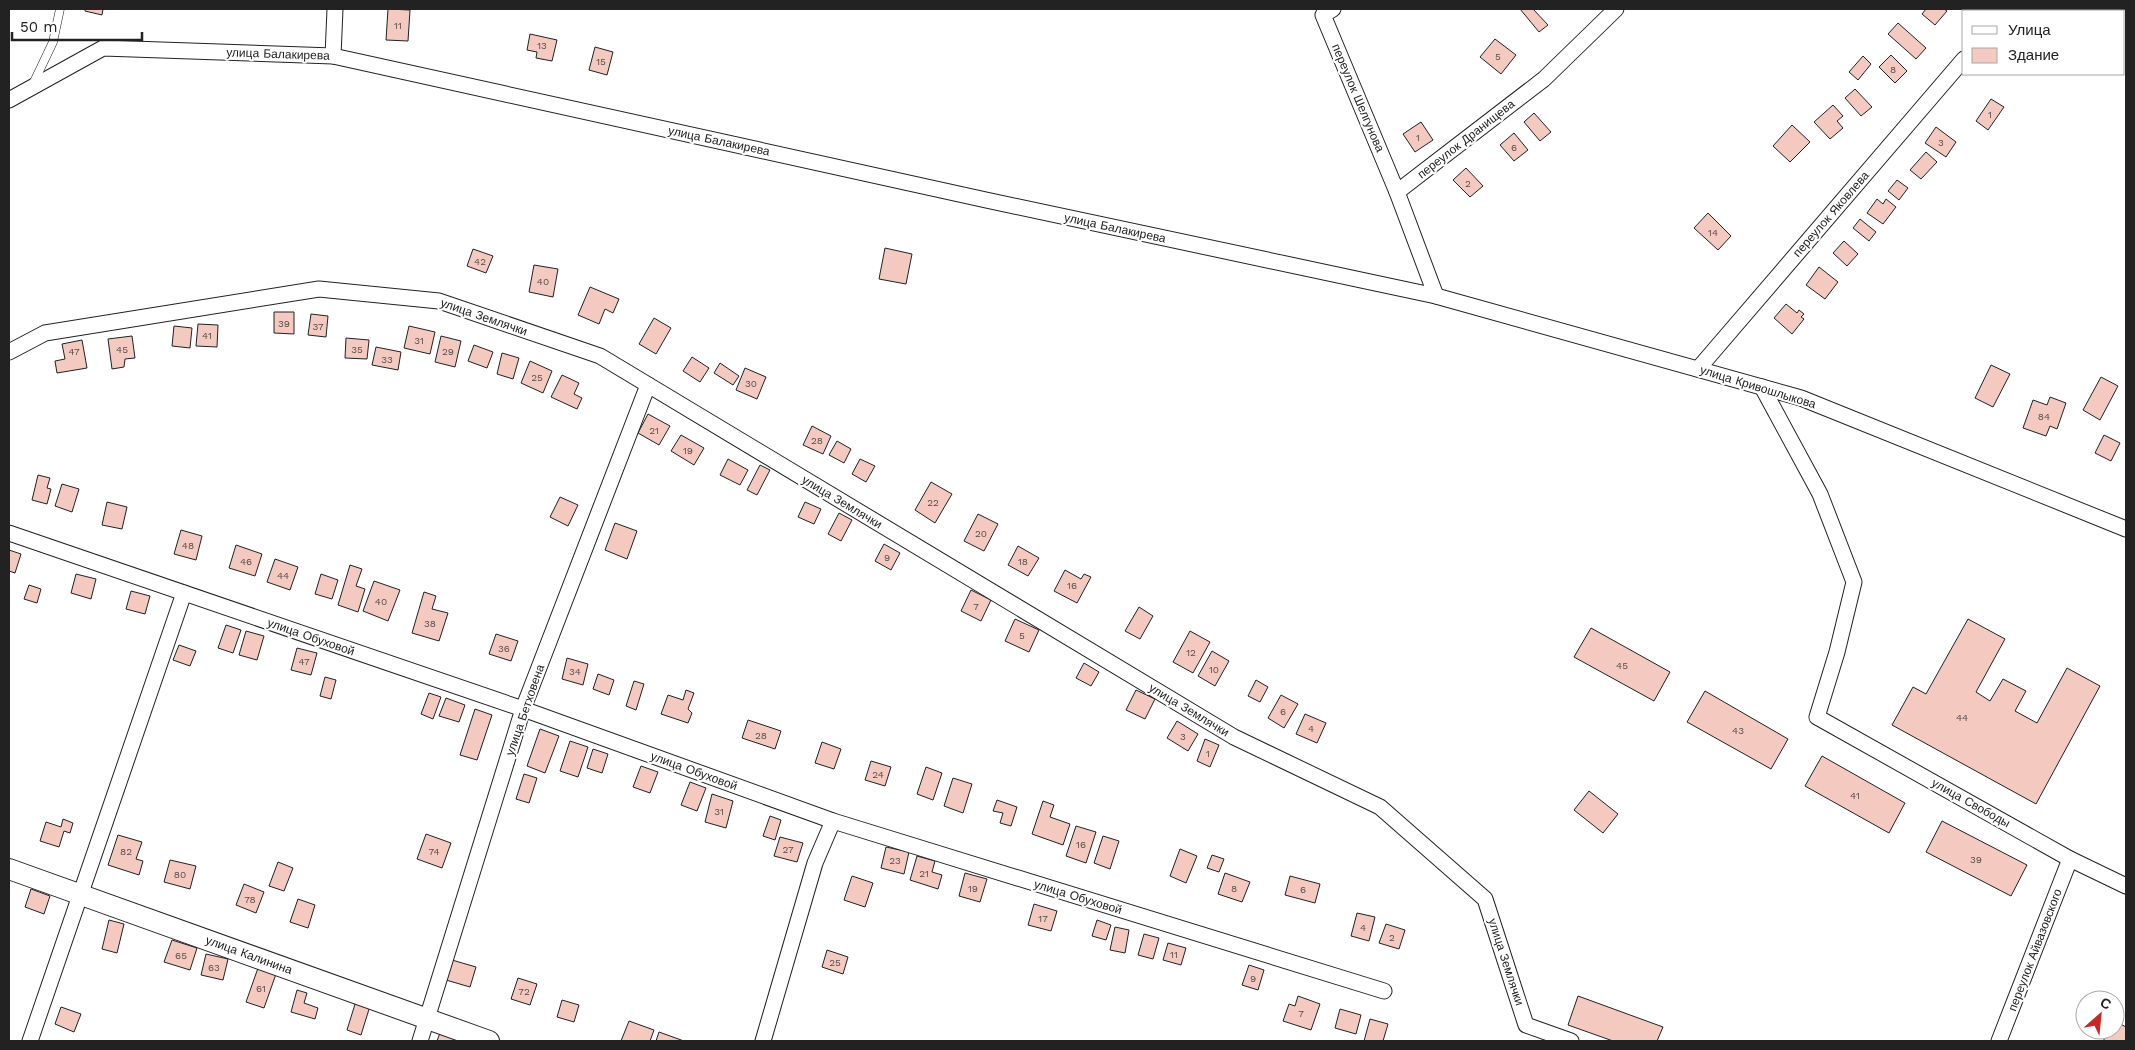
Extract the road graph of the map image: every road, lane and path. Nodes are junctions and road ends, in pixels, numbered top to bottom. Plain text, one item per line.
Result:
1 (60, 9) edge
2 (336, 9) edge
3 (1333, 9) edge
4 (1616, 9) edge
5 (333, 56) junction
6 (1962, 61) edge
7 (32, 87) junction
8 (9, 100) edge
9 (1397, 192) junction
10 (1436, 296) junction
11 (9, 352) edge
12 (1698, 369) junction
13 (648, 386) junction
14 (1762, 387) junction
15 (2126, 529) edge
16 (9, 533) edge
17 (184, 593) junction
18 (523, 709) junction
19 (833, 821) junction
20 (2070, 858) junction
21 (9, 868) edge
22 (2126, 886) edge
23 (79, 894) junction
24 (1384, 991) dead end
25 (428, 1019) junction
26 (30, 1041) edge
27 (420, 1041) edge
28 (489, 1041) edge
29 (763, 1041) edge
30 (1571, 1041) edge
31 (1999, 1041) edge

1 - 7 lane
2 - 5 street
3 - 9 street, переулок Шелгунова
4 - 9 street, переулок Дранищева
5 - 7 street, улица Балакирева
5 - 10 street, улица Балакирева
6 - 12 street, переулок Яковлева
7 - 8 street, улица Балакирева
9 - 10 street
10 - 12 street, улица Кривошлыкова
11 - 13 street, улица Землячки
12 - 14 street, улица Кривошлыкова
13 - 18 street, улица Бетховена
13 - 30 street, улица Землячки
14 - 15 street, улица Кривошлыкова
14 - 20 street, улица Свободы
16 - 17 street, улица Обуховой
17 - 18 street, улица Обуховой
17 - 23 street
18 - 19 street, улица Обуховой
18 - 25 street, улица Бетховена
19 - 24 street, улица Обуховой
19 - 29 street
20 - 22 street, улица Свободы
20 - 31 street, переулок Айвазовского
21 - 23 street, улица Калинина
23 - 25 street, улица Калинина
23 - 26 street
25 - 27 street, улица Бетховена
25 - 28 street, улица Калинина

